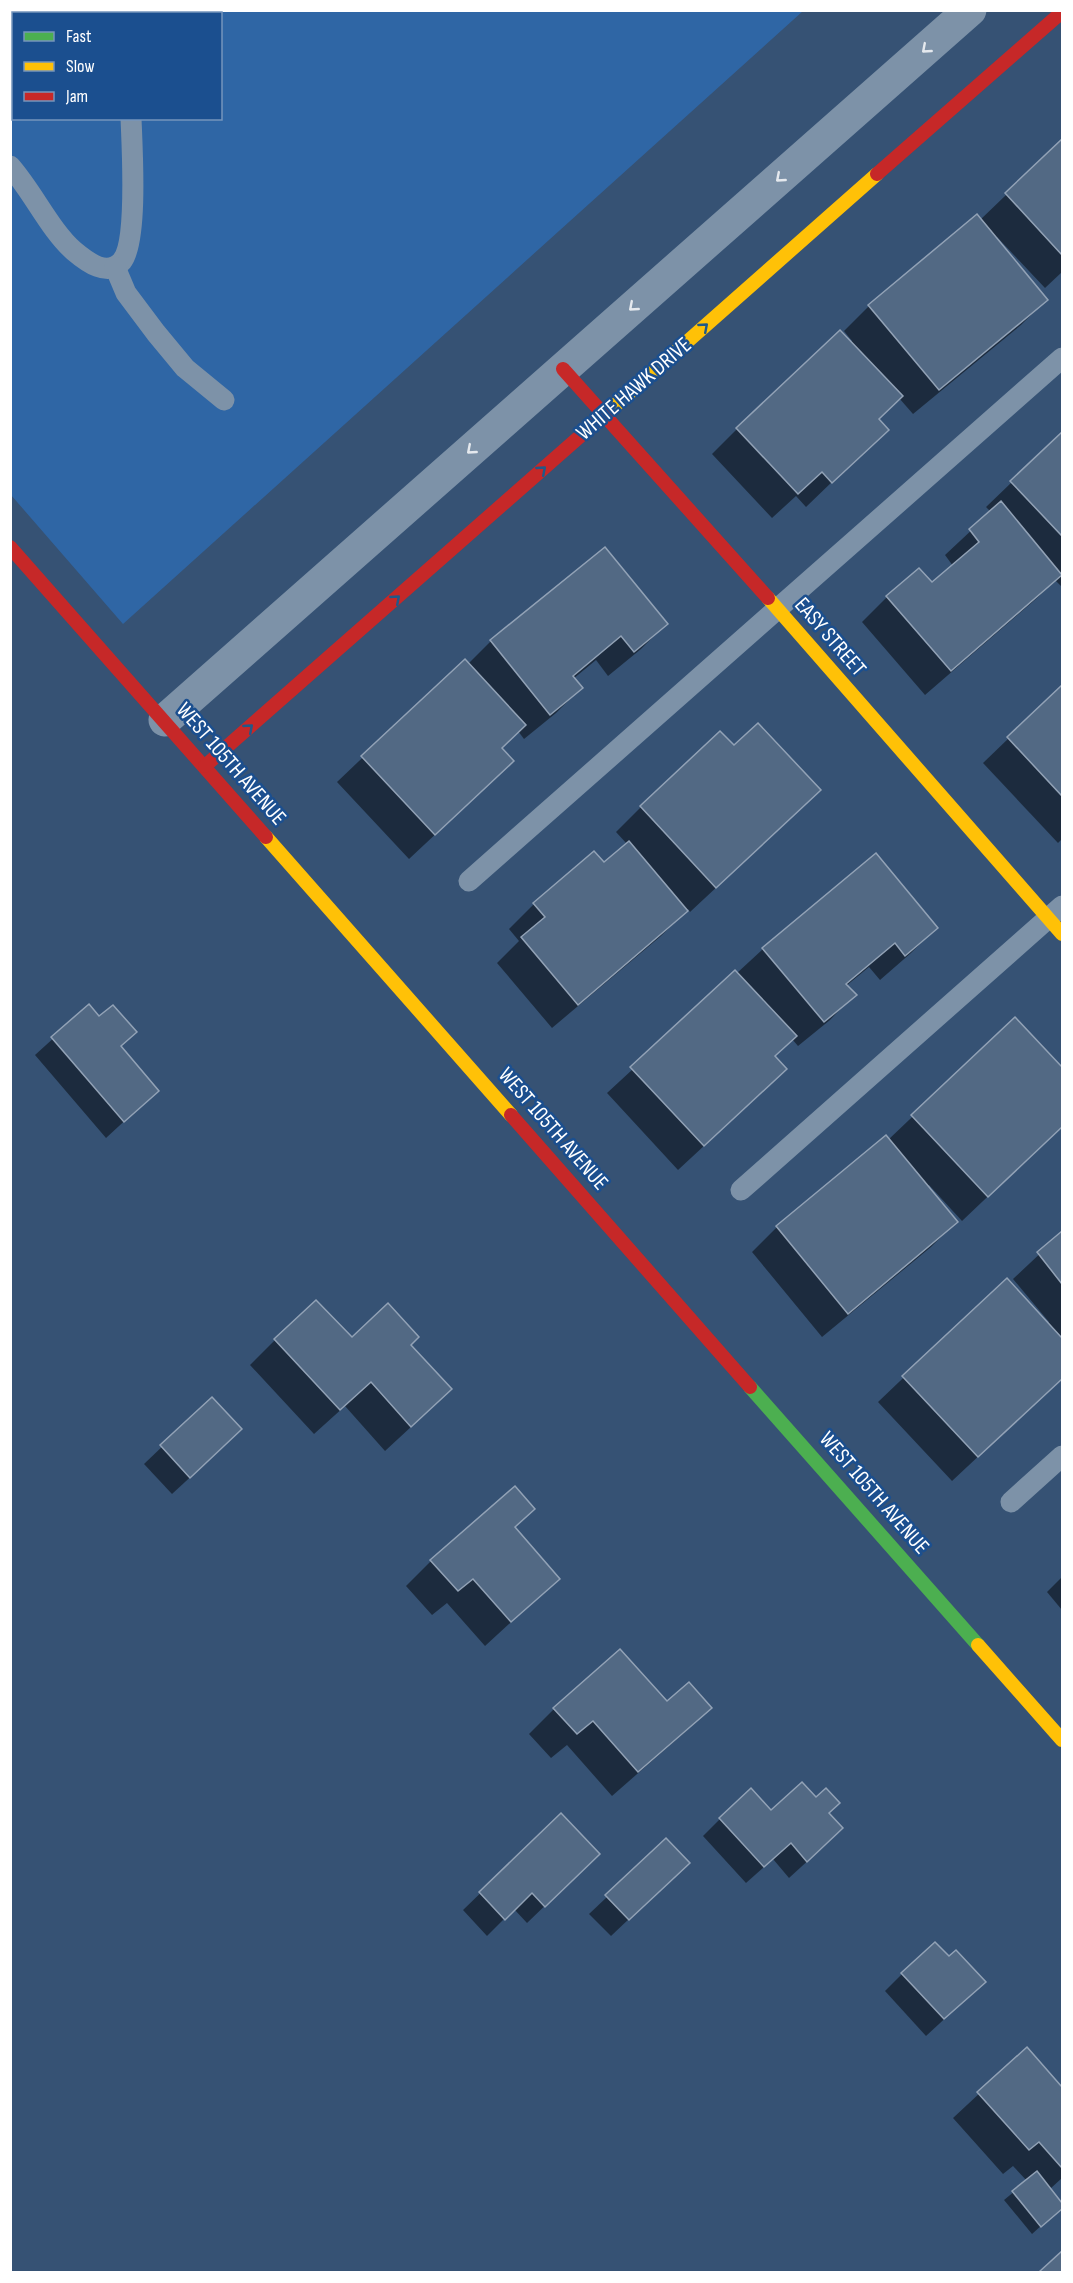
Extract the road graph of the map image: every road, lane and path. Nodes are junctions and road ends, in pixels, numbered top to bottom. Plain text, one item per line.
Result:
1 (970, 10) edge
2 (1062, 12) edge
3 (131, 120) edge
4 (10, 166) edge
5 (115, 267) junction
6 (1062, 358) edge
7 (563, 369) junction
8 (224, 400) dead end
9 (605, 415) junction
10 (10, 546) edge
11 (778, 609) junction
12 (165, 720) junction
13 (205, 766) junction
14 (470, 882) dead end
15 (1058, 920) edge
16 (741, 1190) dead end
17 (1062, 1456) edge
18 (1011, 1502) dead end
19 (1062, 1740) edge

1 -> 7 street
9 -> 2 street, WHITE HAWK DRIVE
3 - 5 lane
4 - 5 lane
5 - 8 lane
6 - 11 lane
7 - 9 street, EASY STREET
7 -> 12 street
9 - 11 street, EASY STREET
13 -> 9 street, WHITE HAWK DRIVE
10 - 12 street, WEST 105TH AVENUE
11 - 14 lane
11 - 15 street, EASY STREET
12 - 13 street, WEST 105TH AVENUE
13 - 19 street, WEST 105TH AVENUE
15 - 16 lane
17 - 18 lane

